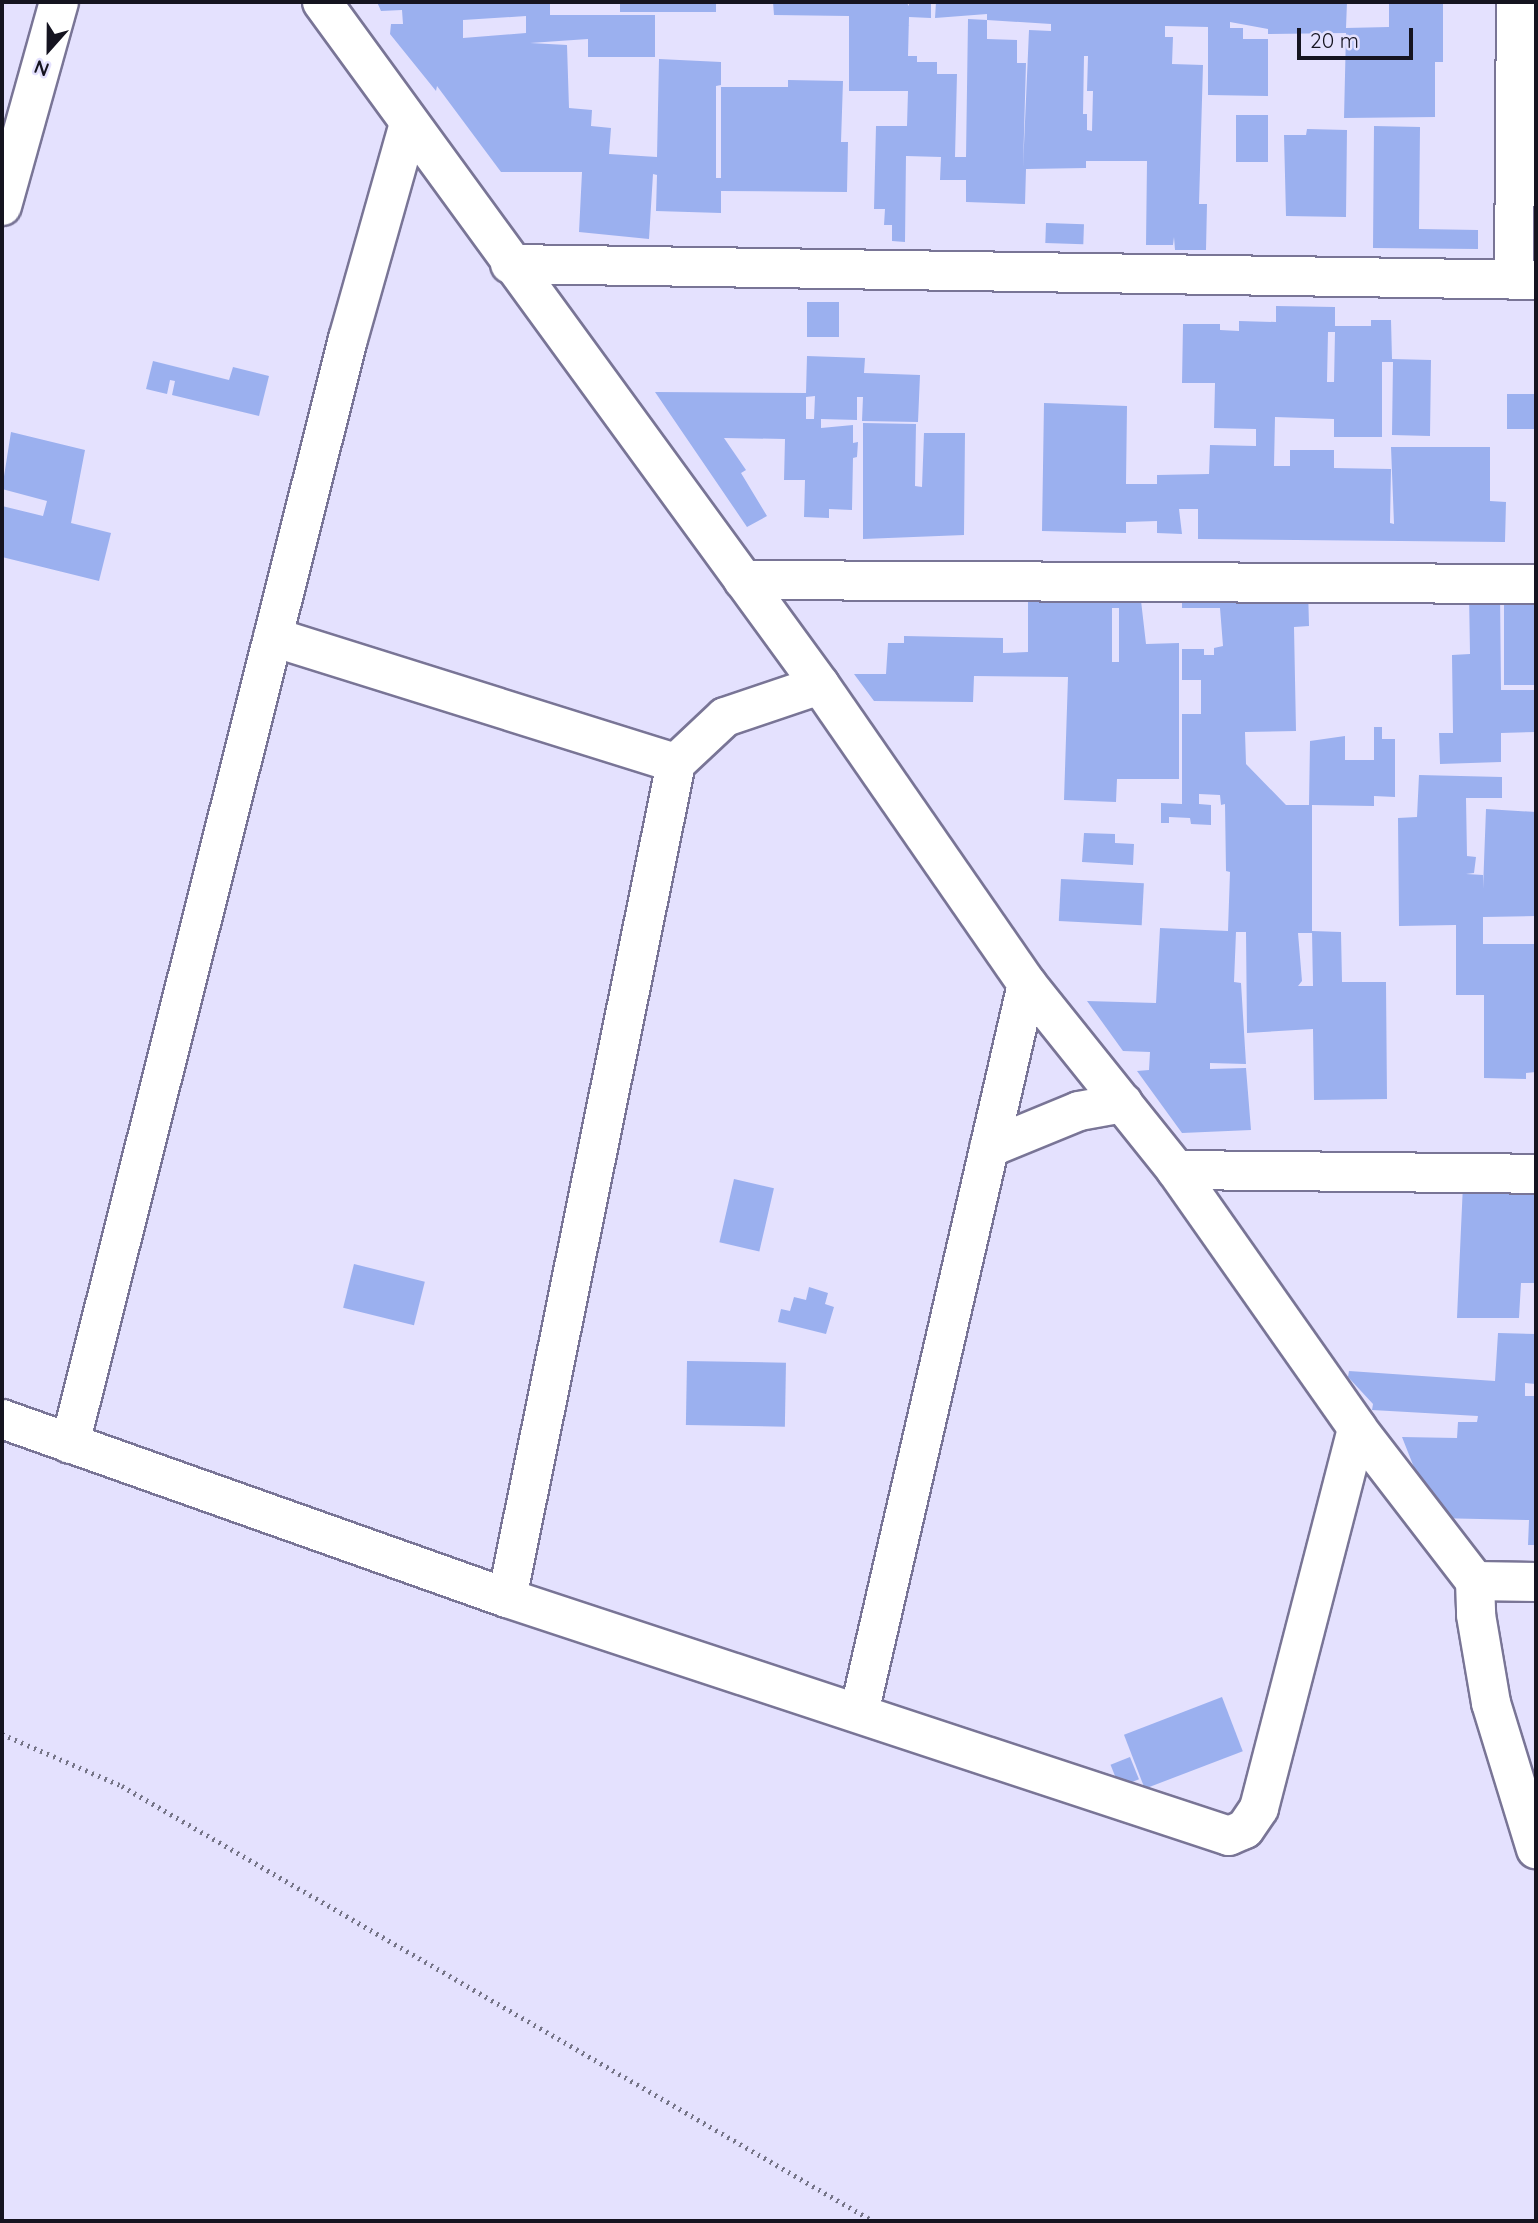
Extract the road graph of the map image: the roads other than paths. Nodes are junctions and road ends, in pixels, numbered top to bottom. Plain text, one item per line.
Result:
1 (59, 2) edge
2 (322, 2) edge
3 (1516, 2) edge
4 (409, 123) junction
5 (2, 206) edge
6 (510, 264) junction
7 (1525, 280) edge
8 (743, 580) junction
9 (1536, 584) edge
10 (273, 637) junction
11 (820, 685) junction
12 (676, 763) junction
13 (1027, 984) junction
14 (1123, 1103) junction
15 (989, 1148) junction
16 (1176, 1170) junction
17 (1536, 1174) edge
18 (2, 1419) edge
19 (1356, 1428) junction
20 (70, 1444) junction
21 (1475, 1581) junction
22 (1536, 1582) edge
23 (507, 1598) junction
24 (859, 1713) junction
25 (1536, 1849) edge

1 - 5 street
2 - 4 street
3 - 7 street
4 - 6 street
4 - 10 street
6 - 7 street
6 - 8 street
8 - 9 street
8 - 11 street
10 - 12 street
10 - 20 street
11 - 12 street
11 - 13 street
12 - 23 street
13 - 14 street
13 - 15 street
14 - 15 street
14 - 16 street
15 - 24 street
16 - 17 street
16 - 19 street
18 - 20 street
19 - 21 street
19 - 24 street
20 - 23 street
21 - 22 street
21 - 25 street
23 - 24 street

